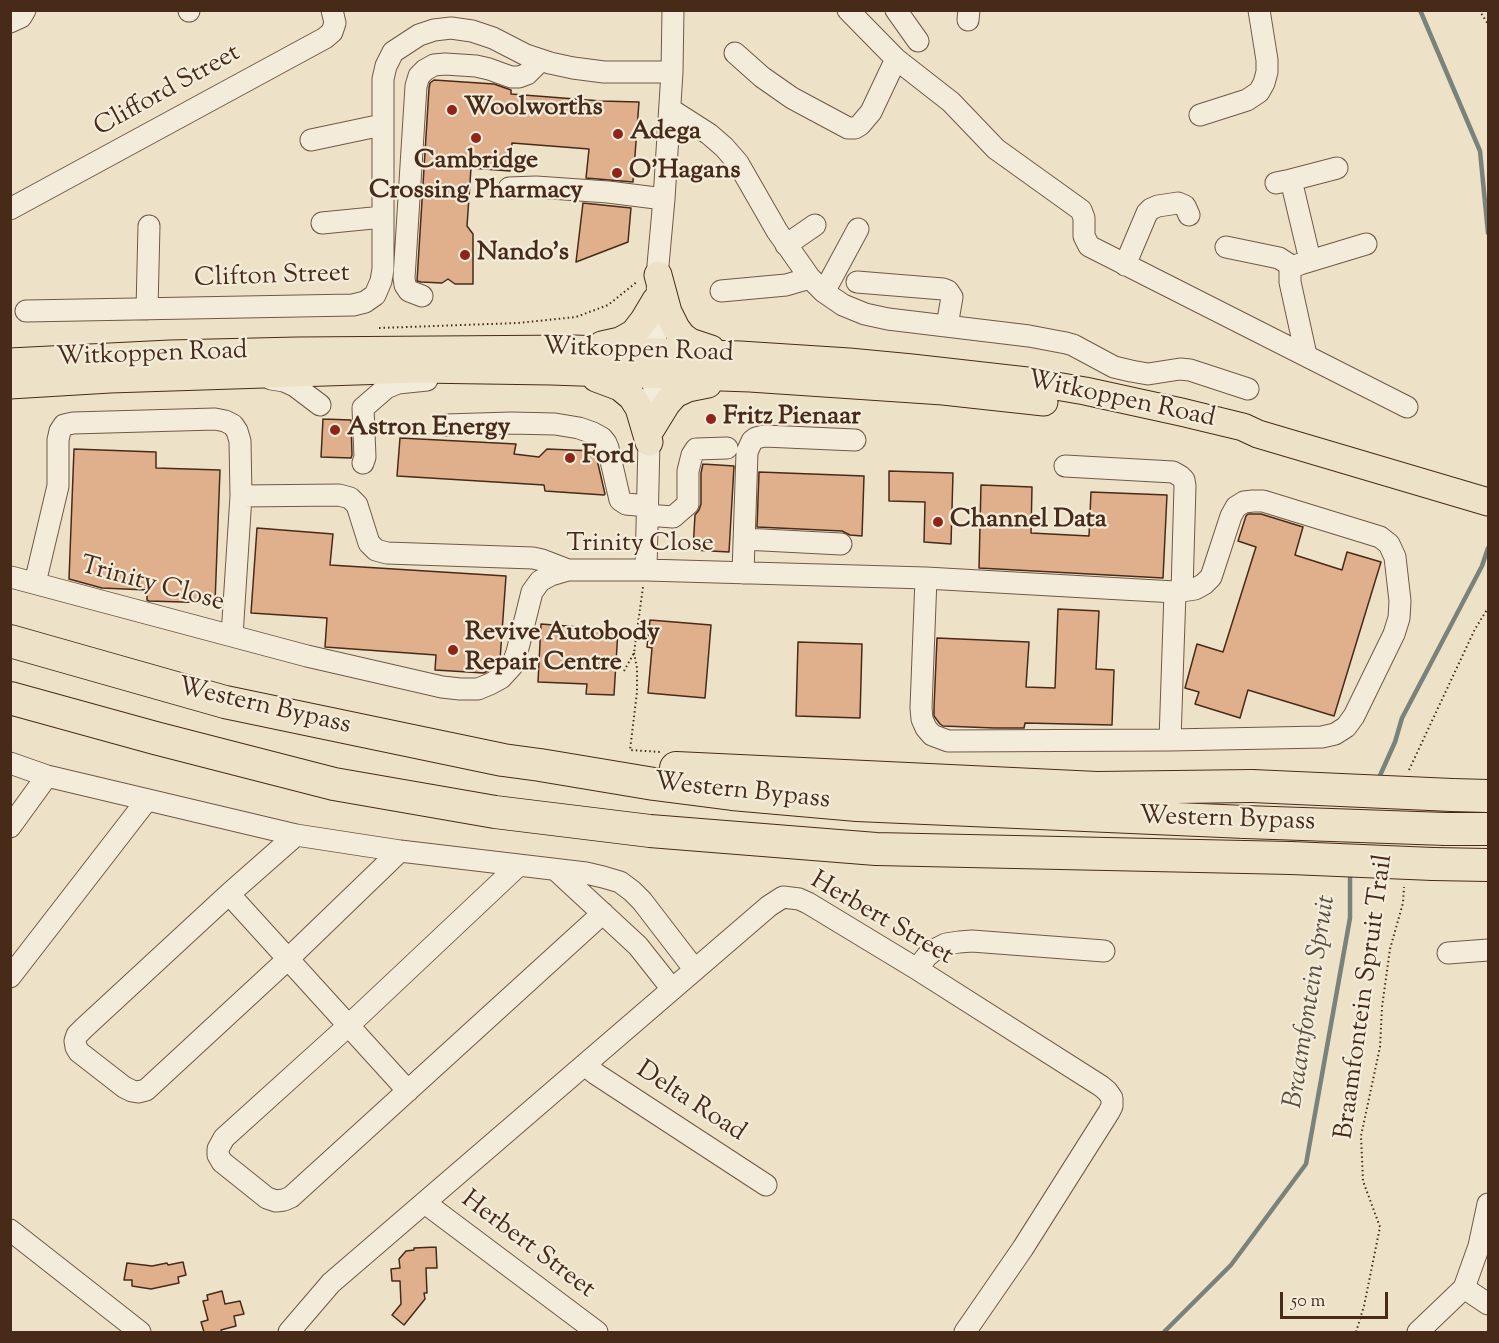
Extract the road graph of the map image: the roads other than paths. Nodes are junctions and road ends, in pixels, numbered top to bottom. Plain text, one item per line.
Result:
1 (25, 10) edge
2 (332, 10) edge
3 (673, 10) edge
4 (848, 10) edge
5 (896, 10) edge
6 (1259, 10) edge
7 (10, 22) edge
8 (918, 41) dead end
9 (735, 53) dead end
10 (896, 59) junction
11 (541, 60) junction
12 (672, 72) junction
13 (669, 109) junction
14 (1200, 115) dead end
15 (382, 125) junction
16 (311, 140) dead end
17 (1337, 168) dead end
18 (509, 188) dead end
19 (664, 199) junction
20 (10, 209) edge
21 (1189, 214) dead end
22 (382, 217) junction
23 (322, 223) dead end
24 (815, 225) dead end
25 (150, 226) dead end
26 (858, 229) dead end
27 (1366, 244) dead end
28 (786, 246) junction
29 (1226, 247) dead end
30 (1302, 264) junction
31 (1125, 265) junction
32 (657, 280) junction
33 (857, 282) dead end
34 (817, 285) junction
35 (721, 291) dead end
36 (422, 296) dead end
37 (147, 309) junction
38 (26, 311) dead end
39 (947, 326) junction
40 (574, 349) junction
41 (1306, 355) junction
42 (10, 362) edge
43 (655, 363) junction
44 (745, 366) junction
45 (500, 371) junction
46 (551, 371) junction
47 (237, 374) junction
48 (10, 385) edge
49 (1248, 389) dead end
50 (320, 405) dead end
51 (1407, 407) dead end
52 (445, 425) dead end
53 (650, 436) junction
54 (855, 440) dead end
55 (727, 448) dead end
56 (363, 463) dead end
57 (1065, 466) dead end
58 (241, 496) junction
59 (1488, 502) edge
60 (647, 511) junction
61 (744, 539) junction
62 (841, 544) dead end
63 (489, 556) junction
64 (568, 570) junction
65 (646, 570) junction
66 (743, 573) junction
67 (11, 576) edge
68 (926, 578) junction
69 (540, 581) junction
70 (35, 583) junction
71 (1178, 591) junction
72 (232, 636) junction
73 (10, 641) edge
74 (10, 698) edge
75 (1170, 740) junction
76 (10, 763) edge
77 (540, 765) junction
78 (47, 776) junction
79 (1488, 796) edge
80 (147, 800) junction
81 (10, 827) edge
82 (1488, 829) edge
83 (296, 835) junction
84 (400, 851) junction
85 (519, 865) junction
86 (1488, 865) edge
87 (557, 871) junction
88 (1423, 874) junction
89 (1488, 879) edge
90 (230, 894) junction
91 (603, 913) junction
92 (1488, 950) edge
93 (1104, 951) dead end
94 (1448, 953) dead end
95 (288, 959) junction
96 (917, 969) junction
97 (695, 970) junction
98 (10, 977) edge
99 (672, 989) junction
100 (348, 1026) junction
101 (585, 1065) junction
102 (408, 1091) junction
103 (766, 1185) dead end
104 (425, 1203) junction
105 (1488, 1204) edge
106 (10, 1230) edge
107 (1464, 1288) junction
108 (1488, 1304) edge
109 (140, 1332) edge
110 (289, 1332) edge
111 (597, 1332) edge
112 (965, 1332) edge
113 (1419, 1332) edge

1 - 7 street
2 - 20 street, Clifford Street
3 - 12 street
4 - 10 street
5 - 8 street
6 - 14 street
9 - 10 street
10 - 31 street
11 - 12 street, Clifton Street
11 - 15 street, Clifton Street
11 - 36 street
12 - 13 street
13 - 19 street
13 - 28 street
15 - 16 street
15 - 22 street, Clifton Street
17 - 30 street
18 - 19 street
19 - 32 street
21 - 31 street
22 - 23 street
22 - 37 street, Clifton Street
24 - 28 street
25 - 37 street
26 - 34 street
27 - 30 street
28 - 34 street
29 - 30 street
30 - 41 street
31 - 41 street
32 - 40 main road
32 - 43 street
32 - 44 main road
33 - 39 street
34 - 35 street
34 - 39 street
37 - 38 street, Clifton Street
39 - 49 street
40 - 42 main road, Witkoppen Road
40 - 43 main road, Witkoppen Road
41 - 51 street
43 - 44 main road, Witkoppen Road
43 - 46 main road, Witkoppen Road
43 - 53 street
44 - 53 main road
44 - 59 main road, Witkoppen Road
45 - 46 main road, Witkoppen Road
45 - 47 main road, Witkoppen Road
45 - 56 street
46 - 53 main road
47 - 48 main road, Witkoppen Road
47 - 50 street
52 - 60 street
53 - 60 street
54 - 61 street
55 - 60 street
57 - 71 street
58 - 63 street
58 - 70 street
58 - 72 street
60 - 65 street
61 - 62 street
61 - 66 street
63 - 64 street
63 - 69 street
64 - 65 street, Trinity Close
64 - 69 street, Trinity Close
65 - 66 street, Trinity Close
66 - 68 street, Trinity Close
67 - 70 street, Trinity Close
68 - 71 street, Trinity Close
68 - 75 street
69 - 72 street, Trinity Close
70 - 72 street, Trinity Close
71 - 75 street
71 - 75 street, Trinity Close
73 - 77 highway, Western Bypass
74 - 88 highway, Western Bypass, bridge
76 - 78 street
77 - 79 highway, bridge
77 - 82 highway, Western Bypass, bridge
78 - 80 street
78 - 81 street
80 - 83 street
80 - 98 street
83 - 84 street
83 - 90 street
84 - 85 street
84 - 95 street
85 - 87 street
85 - 100 street
86 - 88 highway, Western Bypass
87 - 91 street
87 - 97 street
88 - 89 highway
90 - 95 street
90 - 95 street
91 - 99 street
91 - 102 street
92 - 94 street
93 - 96 street
95 - 100 street
96 - 97 street, Herbert Street
96 - 112 street, Herbert Street
97 - 99 street, Herbert Street
99 - 101 street, Herbert Street
100 - 102 street
100 - 102 street
101 - 103 street, Delta Road
101 - 104 street, Herbert Street
104 - 110 street, Herbert Street
104 - 111 street, Herbert Street
105 - 107 street
106 - 109 street
107 - 108 street
107 - 113 street

